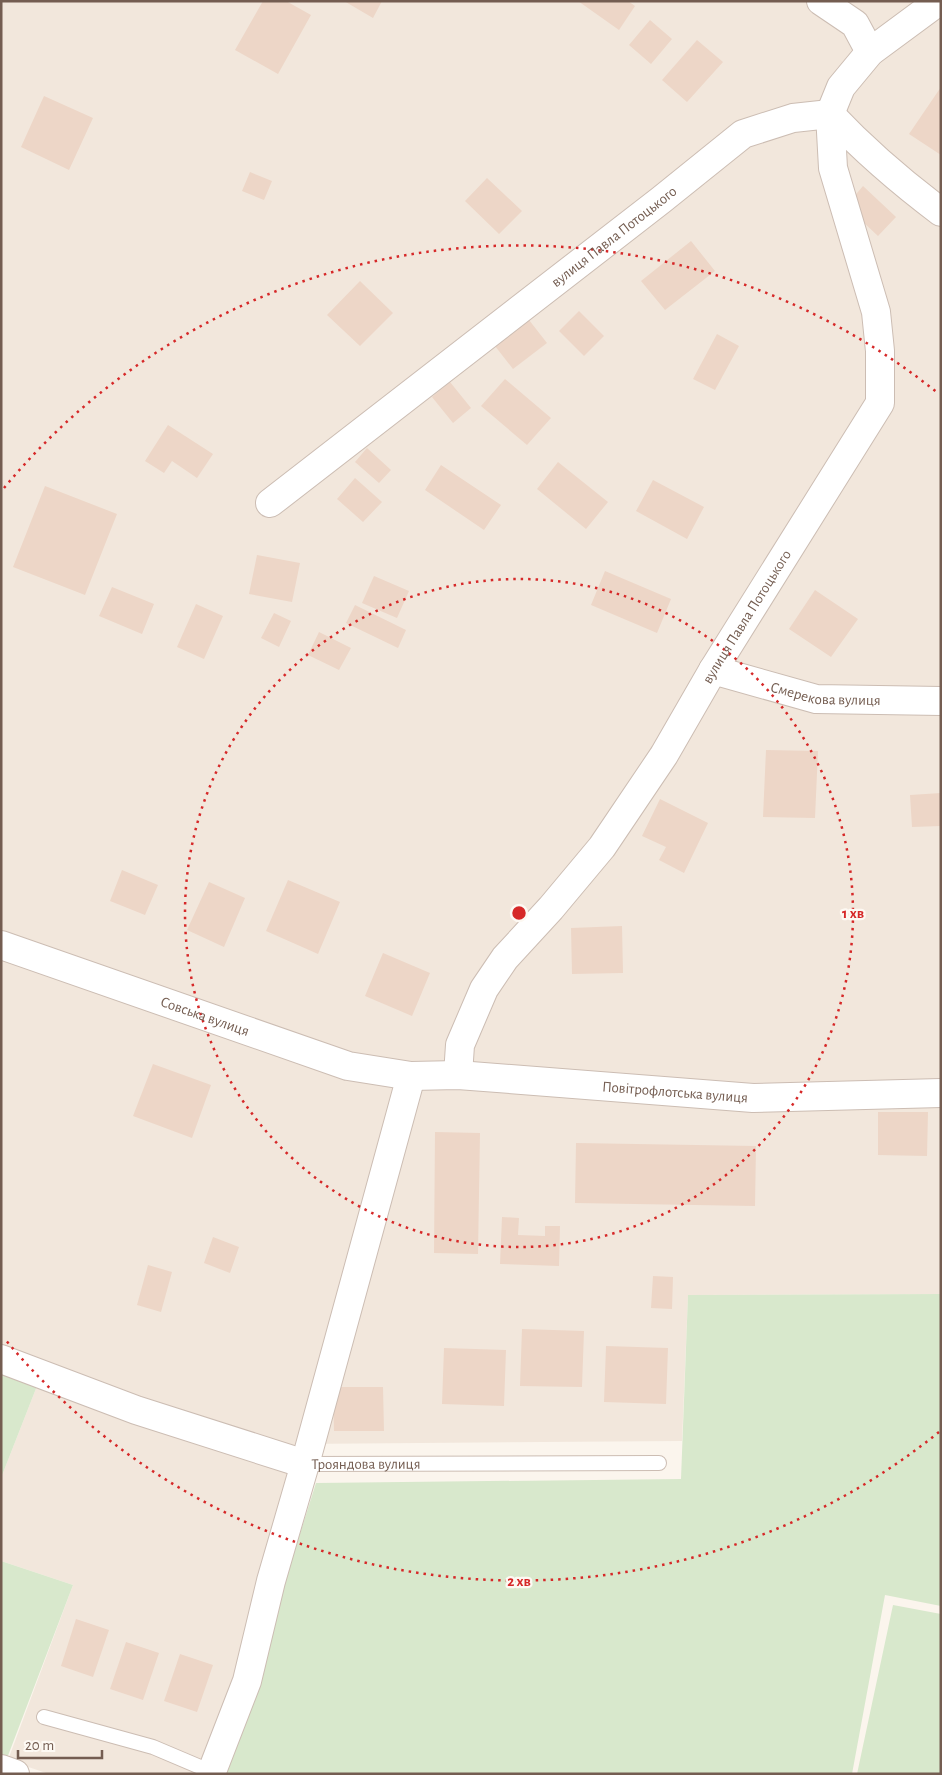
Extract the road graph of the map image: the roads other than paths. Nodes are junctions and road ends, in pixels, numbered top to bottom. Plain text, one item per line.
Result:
1 (821, 1) edge
2 (939, 1) edge
3 (870, 52) junction
4 (830, 114) junction
5 (941, 212) edge
6 (270, 503) dead end
7 (713, 670) junction
8 (941, 701) edge
9 (1, 946) edge
10 (458, 1075) junction
11 (411, 1076) junction
12 (941, 1093) edge
13 (1, 1359) edge
14 (659, 1463) dead end
15 (305, 1464) junction
16 (44, 1716) dead end
17 (1, 1769) edge
18 (211, 1773) edge
19 (15, 1774) edge

1 - 3 street
2 - 3 street, вулиця Павла Потоцького
3 - 4 street, вулиця Павла Потоцького
4 - 5 street
4 - 6 street, вулиця Павла Потоцького
4 - 7 street, вулиця Павла Потоцького
7 - 8 street, Смерекова вулиця
7 - 10 street, вулиця Павла Потоцького
9 - 11 street, Совська вулиця
10 - 11 street, Повітрофлотська вулиця
10 - 12 street, Повітрофлотська вулиця
11 - 15 street
13 - 15 street, Трояндова вулиця
14 - 15 lane, Трояндова вулиця
15 - 18 street
16 - 18 lane
17 - 19 street

